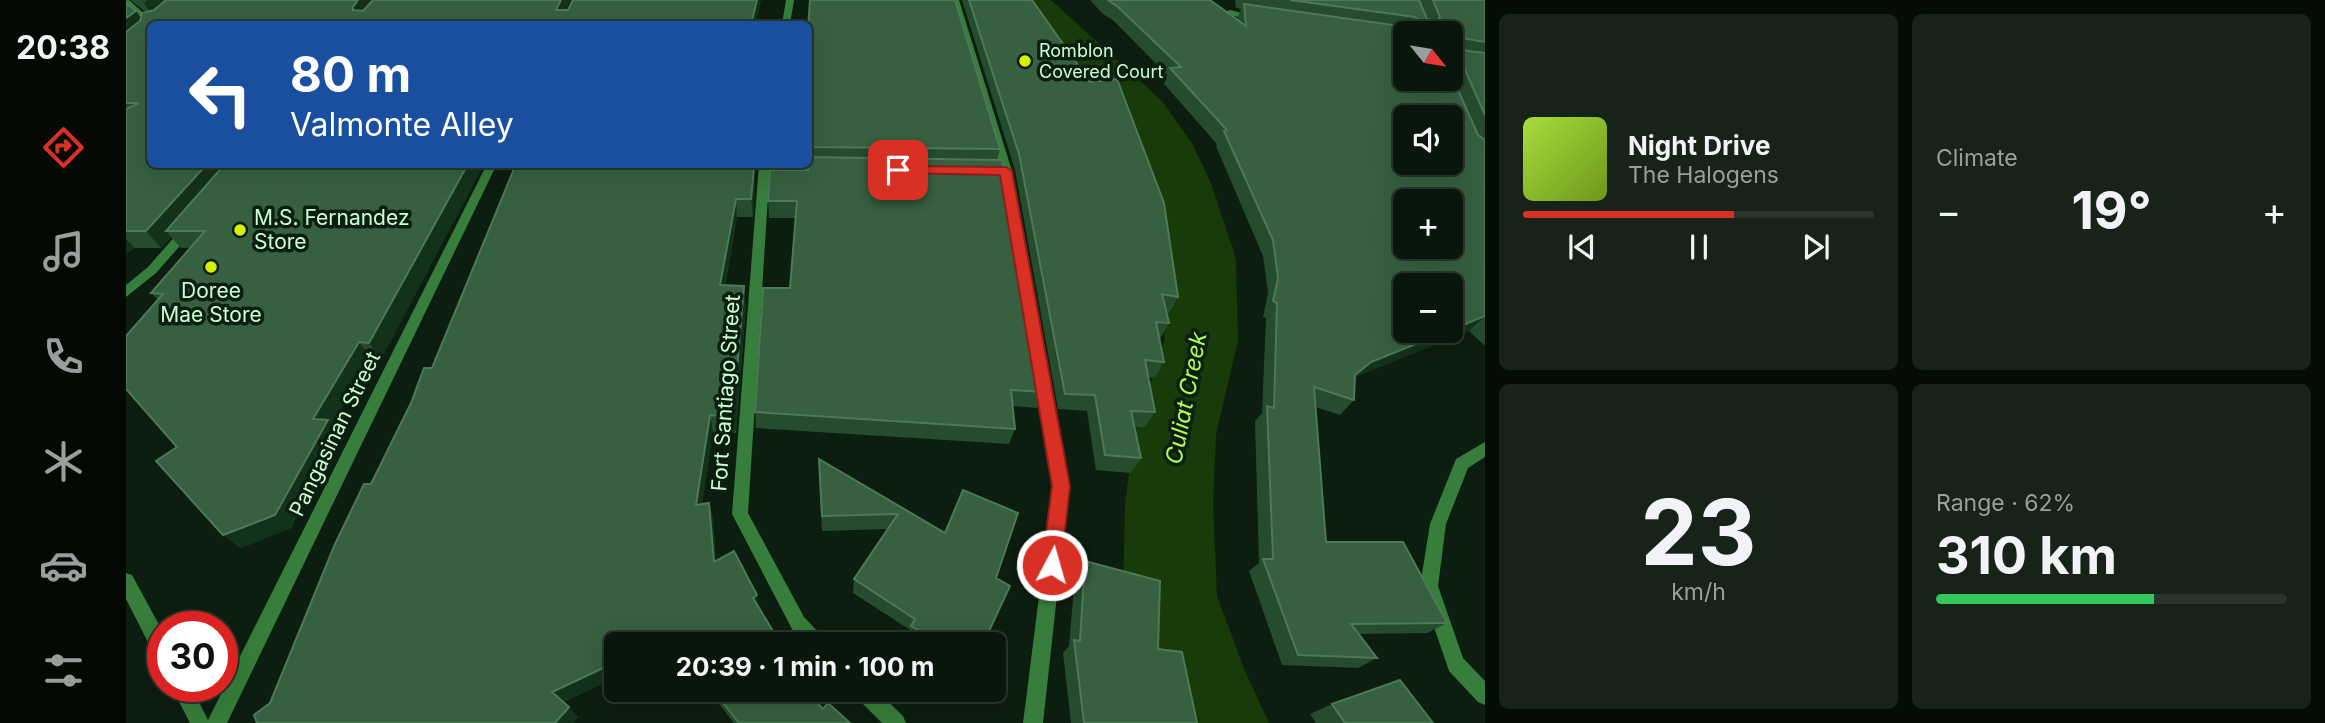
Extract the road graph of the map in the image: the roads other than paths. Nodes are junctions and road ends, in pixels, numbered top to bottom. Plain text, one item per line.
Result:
1 (790, 0) edge
2 (955, 0) edge
3 (126, 2) edge
4 (1230, 13) edge
5 (1270, 19) edge
6 (148, 21) edge
7 (786, 21) edge
8 (490, 168) edge
9 (760, 168) edge
10 (802, 168) edge
11 (845, 169) edge
12 (201, 214) edge
13 (126, 292) edge
14 (1485, 449) edge
15 (126, 582) edge
16 (147, 621) edge
17 (807, 632) edge
18 (1485, 695) edge
19 (189, 702) edge
20 (875, 702) edge
21 (200, 723) edge
22 (217, 723) edge
23 (896, 723) edge
24 (1034, 723) edge

1 - 7 street
2 - 24 street
3 - 6 street
4 - 5 street
8 - 22 street, Pangasinan Street
9 - 17 street, Fort Santiago Street
10 - 11 street
12 - 13 street
14 - 18 street
15 - 16 street
19 - 21 street
20 - 23 street

